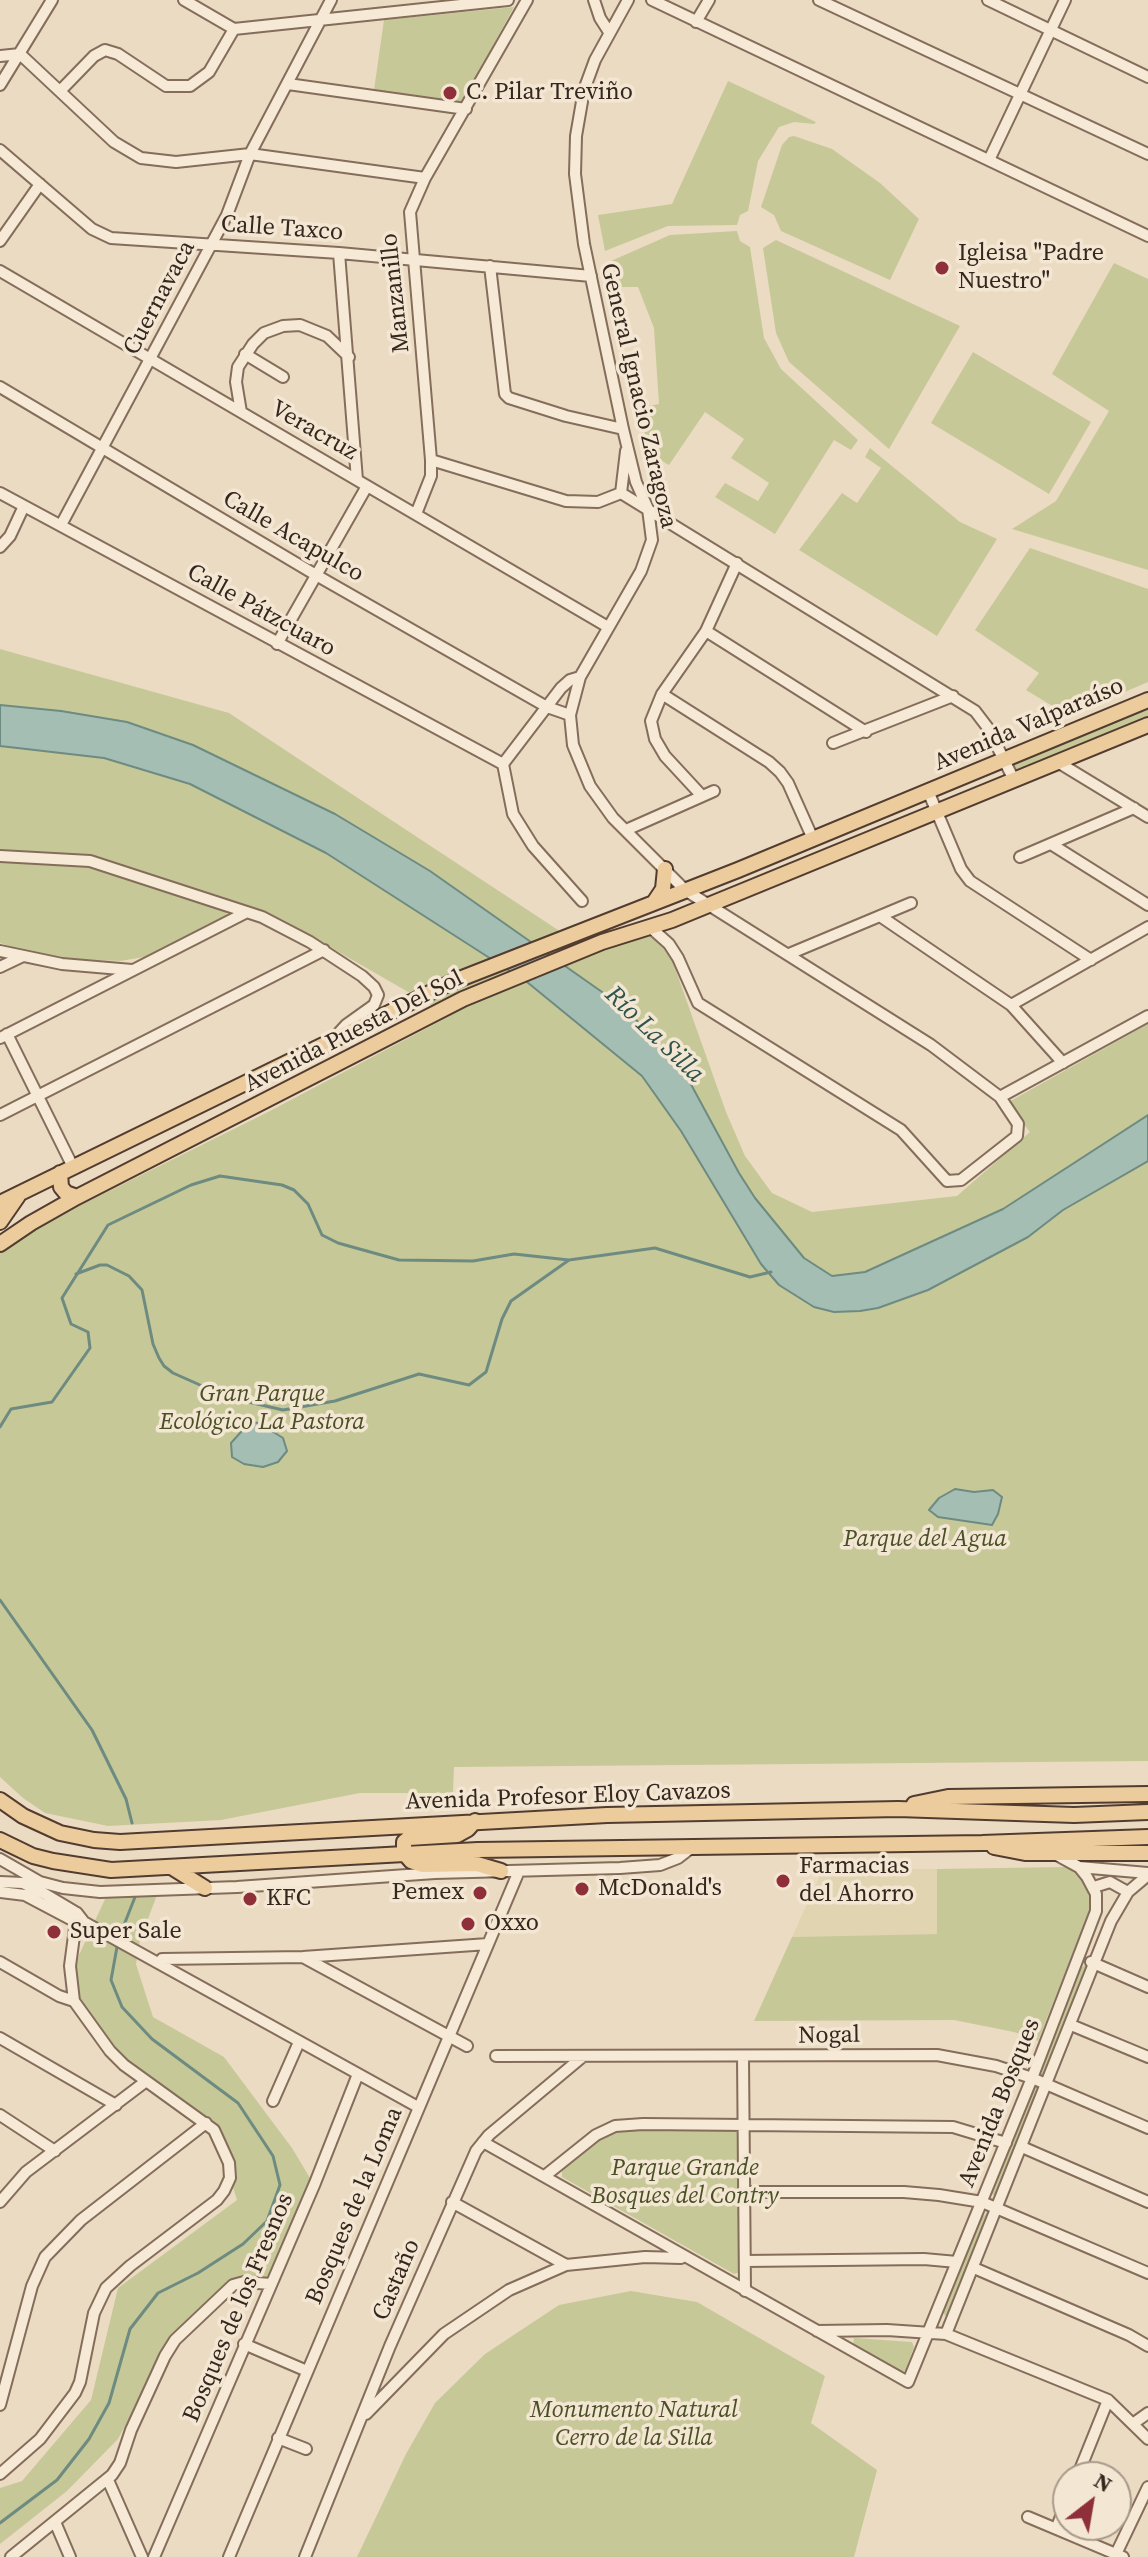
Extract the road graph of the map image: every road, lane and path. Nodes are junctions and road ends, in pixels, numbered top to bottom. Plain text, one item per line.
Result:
1 (52, 0) edge
2 (184, 0) edge
3 (329, 0) edge
4 (508, 0) edge
5 (527, 0) edge
6 (594, 0) edge
7 (628, 0) edge
8 (652, 0) edge
9 (709, 0) edge
10 (819, 0) edge
11 (988, 0) edge
12 (1065, 0) edge
13 (434, 4) edge
14 (321, 20) junction
15 (696, 22) junction
16 (234, 29) junction
17 (1049, 30) junction
18 (609, 32) junction
19 (20, 54) junction
20 (0, 56) edge
21 (1148, 77) edge
22 (288, 84) junction
23 (0, 85) edge
24 (61, 90) junction
25 (1021, 93) junction
26 (466, 109) junction
27 (0, 150) edge
28 (250, 154) junction
29 (1148, 154) edge
30 (989, 160) junction
31 (425, 178) junction
32 (40, 184) junction
33 (1148, 236) edge
34 (0, 241) edge
35 (212, 243) junction
36 (339, 253) junction
37 (414, 260) junction
38 (490, 266) junction
39 (0, 271) edge
40 (591, 276) junction
41 (245, 354) junction
42 (349, 357) junction
43 (150, 358) junction
44 (283, 377) dead end
45 (0, 387) edge
46 (241, 412) junction
47 (623, 429) junction
48 (626, 445) junction
49 (102, 447) junction
50 (431, 460) junction
51 (362, 483) junction
52 (0, 493) edge
53 (621, 493) junction
54 (24, 506) junction
55 (648, 509) junction
56 (416, 514) junction
57 (61, 525) junction
58 (0, 547) edge
59 (737, 563) junction
60 (316, 575) junction
61 (608, 627) junction
62 (706, 631) junction
63 (277, 644) junction
64 (580, 677) junction
65 (662, 694) junction
66 (953, 696) junction
67 (1148, 700) edge
68 (547, 707) junction
69 (570, 715) junction
70 (1148, 725) edge
71 (866, 732) junction
72 (833, 743) dead end
73 (1004, 760) junction
74 (1056, 761) junction
75 (503, 764) junction
76 (1013, 778) junction
77 (714, 791) dead end
78 (928, 791) junction
79 (702, 796) junction
80 (1134, 808) junction
81 (936, 813) junction
82 (1148, 817) edge
83 (626, 830) junction
84 (813, 839) junction
85 (1051, 844) junction
86 (0, 856) edge
87 (1020, 857) dead end
88 (665, 869) junction
89 (685, 890) junction
90 (582, 901) dead end
91 (655, 901) junction
92 (911, 903) dead end
93 (708, 904) junction
94 (1148, 905) edge
95 (247, 912) junction
96 (880, 916) junction
97 (650, 927) junction
98 (1148, 927) edge
99 (324, 950) junction
100 (0, 951) edge
101 (789, 954) junction
102 (21, 957) junction
103 (1091, 960) junction
104 (0, 967) edge
105 (134, 970) junction
106 (1011, 1005) junction
107 (1148, 1016) edge
108 (4, 1036) edge
109 (332, 1041) junction
110 (1063, 1063) junction
111 (38, 1096) junction
112 (1000, 1097) junction
113 (0, 1115) edge
114 (109, 1150) junction
115 (67, 1170) junction
116 (119, 1175) junction
117 (21, 1192) junction
118 (77, 1197) junction
119 (0, 1203) edge
120 (0, 1222) edge
121 (31, 1223) junction
122 (0, 1231) edge
123 (0, 1244) edge
124 (1148, 1794) edge
125 (0, 1800) edge
126 (898, 1809) junction
127 (1148, 1812) edge
128 (475, 1821) junction
129 (1148, 1837) edge
130 (0, 1840) edge
131 (982, 1843) junction
132 (691, 1848) junction
133 (404, 1853) junction
134 (1052, 1853) junction
135 (1148, 1853) edge
136 (0, 1859) edge
137 (172, 1867) junction
138 (1079, 1867) junction
139 (501, 1871) junction
140 (519, 1871) junction
141 (1148, 1874) edge
142 (0, 1882) edge
143 (1094, 1887) junction
144 (63, 1888) junction
145 (205, 1888) junction
146 (0, 1892) edge
147 (1128, 1892) junction
148 (61, 1903) junction
149 (79, 1920) junction
150 (488, 1944) junction
151 (303, 1957) junction
152 (1080, 1958) junction
153 (0, 1962) edge
154 (160, 1962) junction
155 (1094, 1964) junction
156 (1148, 1987) edge
157 (74, 2001) junction
158 (1071, 2025) junction
159 (449, 2037) junction
160 (0, 2038) edge
161 (299, 2042) junction
162 (467, 2046) dead end
163 (496, 2056) dead end
164 (743, 2057) junction
165 (1148, 2057) edge
166 (581, 2058) junction
167 (358, 2074) junction
168 (1032, 2078) junction
169 (145, 2082) junction
170 (1047, 2084) junction
171 (273, 2101) dead end
172 (116, 2105) junction
173 (418, 2107) junction
174 (0, 2115) edge
175 (206, 2123) junction
176 (744, 2127) junction
177 (1148, 2128) edge
178 (483, 2142) junction
179 (1006, 2143) junction
180 (1022, 2147) junction
181 (55, 2151) junction
182 (546, 2175) junction
183 (745, 2192) junction
184 (0, 2202) edge
185 (452, 2202) junction
186 (982, 2202) junction
187 (1148, 2202) edge
188 (997, 2208) junction
189 (685, 2258) junction
190 (745, 2261) junction
191 (957, 2262) junction
192 (566, 2265) junction
193 (974, 2268) junction
194 (1148, 2273) edge
195 (271, 2284) junction
196 (745, 2291) junction
197 (815, 2331) junction
198 (928, 2332) junction
199 (946, 2334) junction
200 (244, 2344) junction
201 (1148, 2346) edge
202 (307, 2371) junction
203 (1108, 2400) junction
204 (0, 2405) edge
205 (1148, 2413) edge
206 (362, 2418) junction
207 (1134, 2423) junction
208 (278, 2438) junction
209 (1148, 2439) edge
210 (306, 2449) dead end
211 (1083, 2461) edge
212 (0, 2474) edge
213 (108, 2480) junction
214 (1148, 2487) edge
215 (1028, 2517) dead end
216 (55, 2522) junction
217 (1052, 2525) edge
218 (1087, 2541) edge
219 (1120, 2556) edge
220 (11, 2557) edge
221 (70, 2557) edge
222 (142, 2557) edge
223 (154, 2557) edge
224 (229, 2557) edge
225 (305, 2557) edge

1 - 19 street
2 - 16 street
3 - 14 street, Cuernavaca
4 - 13 street
5 - 26 street, Manzanillo
6 - 18 street
7 - 18 street, General Ignacio Zaragoza
8 - 15 street
9 - 15 street
10 - 25 street
11 - 17 street
12 - 17 street
13 - 14 street
14 - 16 street
14 - 22 street, Cuernavaca
15 - 30 street
16 - 24 street
17 - 21 street
17 - 25 street
18 - 40 street, General Ignacio Zaragoza
19 - 20 street
19 - 23 street
19 - 24 street
22 - 26 street
22 - 28 street, Cuernavaca
24 - 28 street
25 - 29 street
25 - 30 street
26 - 31 street, Manzanillo
27 - 32 street, Calle Taxco
28 - 31 street
28 - 35 street, Cuernavaca
30 - 33 street
31 - 37 street, Manzanillo
32 - 34 street
32 - 35 street, Calle Taxco
35 - 36 street, Calle Taxco
35 - 43 street, Cuernavaca
36 - 37 street, Calle Taxco
36 - 42 street
37 - 38 street, Calle Taxco
37 - 50 street, Manzanillo
38 - 40 street, Calle Taxco
38 - 47 street
39 - 43 street, Veracruz
40 - 47 street, General Ignacio Zaragoza
41 - 42 street
41 - 44 street
41 - 46 street
42 - 51 street
43 - 46 street, Veracruz
43 - 49 street, Cuernavaca
45 - 49 street, Calle Acapulco
46 - 51 street, Veracruz
47 - 48 street, General Ignacio Zaragoza
48 - 53 street
48 - 55 street, General Ignacio Zaragoza
49 - 57 street, Cuernavaca
49 - 60 street, Calle Acapulco
50 - 53 street
50 - 56 street, Manzanillo
51 - 56 street, Veracruz
51 - 60 street
52 - 54 street, Calle Pátzcuaro
53 - 55 street
54 - 57 street, Calle Pátzcuaro
54 - 58 street
55 - 59 street
55 - 61 street, General Ignacio Zaragoza
56 - 61 street, Veracruz
57 - 63 street, Calle Pátzcuaro
59 - 62 street
59 - 66 street
60 - 63 street
60 - 68 street, Calle Acapulco
61 - 64 street, General Ignacio Zaragoza
62 - 65 street
62 - 71 street
63 - 75 street, Calle Pátzcuaro
64 - 68 street, General Ignacio Zaragoza
64 - 69 street
65 - 79 street
65 - 84 street
66 - 71 street
66 - 73 street
67 - 73 main road, Avenida Valparaíso
68 - 69 street, Calle Acapulco
68 - 75 street, General Ignacio Zaragoza
69 - 83 street
70 - 74 main road, Avenida Valparaíso
71 - 72 street
73 - 76 street
73 - 78 main road, Avenida Valparaíso
74 - 76 main road, Avenida Valparaíso
74 - 80 street
75 - 90 street
76 - 81 main road, Avenida Valparaíso
77 - 79 street
78 - 81 street
78 - 84 main road, Avenida Valparaíso
79 - 83 street
80 - 82 street
80 - 85 street
81 - 93 main road, Avenida Valparaíso
81 - 103 street
83 - 88 street
84 - 89 main road, Avenida Puesta Del Sol
85 - 87 street
85 - 94 street
86 - 95 street
88 - 89 street
88 - 91 main road
89 - 91 main road, Avenida Puesta Del Sol
89 - 93 street
91 - 109 main road, Avenida Puesta Del Sol
92 - 96 street
93 - 97 main road, Avenida Puesta Del Sol
93 - 101 street
95 - 99 street
95 - 105 street
96 - 101 street
96 - 106 street
97 - 112 street
97 - 116 main road, Avenida Puesta Del Sol
98 - 103 street
99 - 109 street
99 - 111 street
100 - 102 street
101 - 112 street
102 - 104 street
102 - 105 street
103 - 106 street
105 - 108 street
106 - 110 street
107 - 110 street
108 - 111 street
109 - 114 main road, Avenida Puesta Del Sol
110 - 112 street
111 - 113 street
111 - 115 street
114 - 115 main road, Avenida Puesta Del Sol
114 - 116 main road
115 - 117 main road, Avenida Puesta Del Sol
115 - 118 main road
116 - 118 main road, Avenida Puesta Del Sol
117 - 119 main road, Avenida Puesta Del Sol
117 - 120 main road
118 - 121 main road, Avenida Puesta Del Sol
121 - 122 main road
121 - 123 main road
124 - 126 main road
125 - 128 main road, Avenida Profesor Eloy Cavazos
126 - 127 main road, Avenida Profesor Eloy Cavazos
126 - 128 main road, Avenida Profesor Eloy Cavazos
128 - 133 main road
129 - 131 main road
130 - 137 main road, Avenida Profesor Eloy Cavazos
131 - 132 main road, Avenida Profesor Eloy Cavazos
131 - 134 main road, Avenida Profesor Eloy Cavazos
132 - 133 main road, Avenida Profesor Eloy Cavazos
132 - 140 street
133 - 137 main road, Avenida Profesor Eloy Cavazos
133 - 139 main road
134 - 135 main road, Avenida Profesor Eloy Cavazos
134 - 138 street
136 - 144 street
137 - 145 main road
138 - 141 street
138 - 143 street
139 - 140 street
139 - 145 street
140 - 150 street, Bosques de la Loma
141 - 147 street, Avenida Bosques
142 - 148 street
143 - 147 street
143 - 152 street, Avenida Bosques
144 - 145 street
144 - 148 street
146 - 149 street
147 - 155 street, Avenida Bosques
148 - 149 street
149 - 154 street
149 - 157 street
150 - 151 street
150 - 159 street, Bosques de la Loma
151 - 154 street
151 - 159 street
152 - 155 street
152 - 168 street, Avenida Bosques
153 - 157 street
154 - 161 street
155 - 156 street
155 - 158 street, Avenida Bosques
157 - 169 street
158 - 165 street
158 - 170 street, Avenida Bosques
159 - 162 street
159 - 173 street, Bosques de la Loma
160 - 172 street
161 - 167 street
161 - 171 street
163 - 166 street, Nogal
164 - 166 street, Nogal
164 - 168 street, Nogal
164 - 176 street
166 - 178 street, Castaño
167 - 173 street
167 - 195 street, Bosques de los Fresnos
168 - 170 street, Nogal
168 - 179 street, Avenida Bosques
169 - 172 street
169 - 175 street
170 - 177 street, Nogal
170 - 180 street, Avenida Bosques
172 - 181 street
173 - 202 street, Bosques de la Loma
174 - 181 street
175 - 204 street
175 - 212 street
176 - 179 street
176 - 182 street
176 - 183 street
178 - 182 street
178 - 185 street, Castaño
179 - 186 street, Avenida Bosques
180 - 187 street
180 - 188 street, Avenida Bosques
181 - 184 street
182 - 189 street
183 - 186 street
183 - 190 street
185 - 192 street
185 - 206 street, Castaño
186 - 188 street
186 - 191 street, Avenida Bosques
188 - 193 street, Avenida Bosques
188 - 194 street
189 - 192 street
189 - 196 street
190 - 191 street
190 - 196 street
191 - 198 street, Avenida Bosques
192 - 206 street
193 - 199 street, Avenida Bosques
193 - 201 street
195 - 200 street, Bosques de los Fresnos
195 - 213 street
196 - 197 street
197 - 198 street
197 - 198 street, Avenida Bosques
198 - 199 street
199 - 203 street
200 - 202 street
200 - 223 street, Bosques de los Fresnos
202 - 208 street, Bosques de la Loma
203 - 207 street
203 - 211 street
205 - 207 street
206 - 225 street, Castaño
207 - 209 street
208 - 210 street
208 - 224 street, Bosques de la Loma
213 - 216 street
213 - 222 street
214 - 219 street
215 - 217 street
216 - 220 street
216 - 221 street
218 - 219 street

